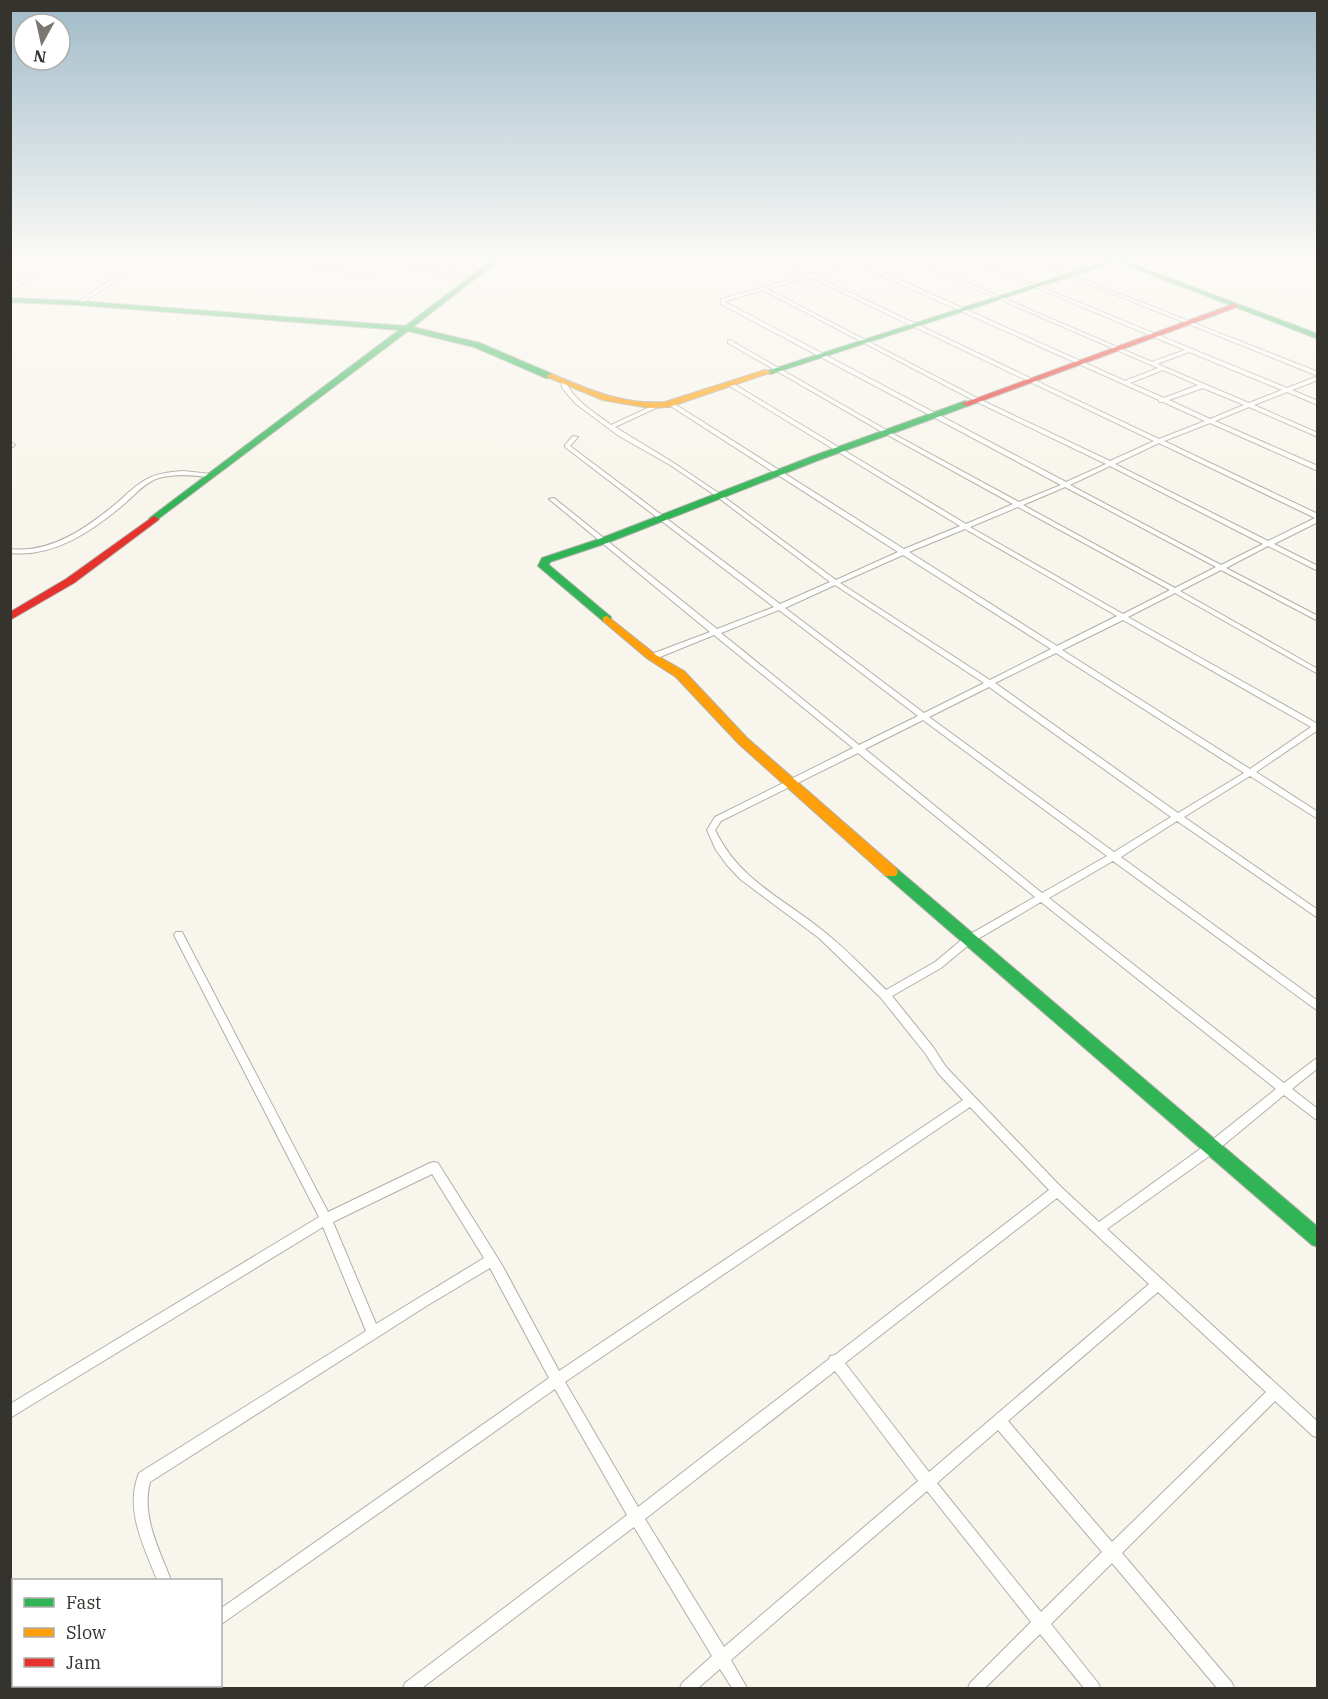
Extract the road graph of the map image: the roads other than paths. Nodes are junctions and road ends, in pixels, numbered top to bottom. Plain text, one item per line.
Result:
1 (389, 341) edge
2 (461, 341) edge
3 (795, 341) edge
4 (866, 341) joint
5 (948, 341) edge
6 (1031, 341) edge
7 (1099, 341) edge
8 (1140, 341) edge
9 (1168, 341) edge
10 (1232, 341) edge
11 (730, 342) dead end
12 (1117, 349) junction
13 (1189, 350) junction
14 (821, 355) junction
15 (1079, 363) junction
16 (1150, 364) junction
17 (776, 369) junction
18 (1161, 369) junction
19 (1317, 376) edge
20 (1030, 380) junction
21 (563, 381) junction
22 (1124, 383) junction
23 (730, 384) junction
24 (1202, 386) junction
25 (1286, 390) junction
26 (977, 400) junction
27 (1161, 401) junction
28 (1317, 403) edge
29 (671, 404) junction
30 (1249, 406) junction
31 (654, 407) junction
32 (933, 416) junction
33 (1207, 422) junction
34 (610, 427) junction
35 (886, 432) junction
36 (1317, 435) edge
37 (575, 437) dead end
38 (1159, 441) junction
39 (840, 451) junction
40 (1111, 464) junction
41 (1317, 470) edge
42 (779, 472) junction
43 (213, 476) junction
44 (1064, 486) junction
45 (718, 495) junction
46 (552, 499) dead end
47 (1019, 505) junction
48 (661, 518) junction
49 (1317, 518) edge
50 (964, 526) junction
51 (603, 541) junction
52 (1267, 543) junction
53 (10, 550) edge
54 (904, 552) junction
55 (1220, 568) junction
56 (1317, 569) edge
57 (836, 583) junction
58 (1176, 591) junction
59 (780, 607) junction
60 (1125, 616) junction
61 (10, 617) edge
62 (1317, 619) edge
63 (717, 633) junction
64 (1056, 649) junction
65 (652, 657) junction
66 (1317, 672) edge
67 (991, 684) junction
68 (922, 716) junction
69 (1317, 727) edge
70 (858, 747) junction
71 (1249, 773) junction
72 (790, 783) junction
73 (1317, 816) edge
74 (1177, 818) junction
75 (1113, 857) junction
76 (1042, 898) junction
77 (1317, 915) edge
78 (178, 935) dead end
79 (968, 940) junction
80 (885, 995) junction
81 (1317, 1007) edge
82 (1317, 1061) edge
83 (1283, 1089) junction
84 (970, 1101) junction
85 (1317, 1116) edge
86 (1210, 1148) junction
87 (1056, 1191) junction
88 (326, 1219) junction
89 (1098, 1229) junction
90 (1317, 1239) edge
91 (492, 1260) junction
92 (1157, 1285) junction
93 (373, 1333) junction
94 (835, 1361) junction
95 (557, 1380) junction
96 (1276, 1391) junction
97 (10, 1412) edge
98 (999, 1420) junction
99 (1317, 1431) edge
100 (927, 1481) junction
101 (636, 1517) junction
102 (1112, 1553) junction
103 (163, 1579) edge
104 (222, 1617) edge
105 (1042, 1622) junction
106 (722, 1659) junction
107 (410, 1689) edge
108 (687, 1689) edge
109 (740, 1689) edge
110 (975, 1689) edge
111 (1093, 1689) edge
112 (1227, 1689) edge

1 - 43 street
2 - 21 street
3 - 14 street
4 - 14 street
4 - 26 street
5 - 20 street
6 - 15 street
7 - 12 street
8 - 12 street
9 - 13 street
10 - 19 street
11 - 17 street
12 - 15 street
12 - 16 street
13 - 16 street
13 - 25 street
14 - 17 street
14 - 32 street
15 - 20 street
15 - 22 street
16 - 18 street
17 - 23 street
17 - 35 street
18 - 22 street
18 - 24 street
19 - 25 street
20 - 26 street
20 - 38 street
21 - 31 street
21 - 34 street
22 - 27 street
23 - 29 street
23 - 39 street
24 - 27 street
24 - 30 street
25 - 28 street
25 - 30 street
26 - 32 street
26 - 40 street
27 - 33 street
29 - 31 street
29 - 42 street
30 - 33 street
30 - 36 street
31 - 34 street
32 - 35 street
32 - 44 street
33 - 38 street
33 - 41 street
34 - 45 street
35 - 39 street
35 - 47 street
37 - 48 street
38 - 40 street
38 - 49 street
39 - 42 street
39 - 50 street
40 - 44 street
40 - 52 street
42 - 45 street
42 - 54 street
43 - 53 street
43 - 61 street
44 - 47 street
44 - 55 street
45 - 48 street
45 - 57 street
46 - 51 street
47 - 50 street
47 - 58 street
48 - 51 street
48 - 59 street
49 - 52 street
50 - 54 street
50 - 60 street
51 - 63 street
51 - 65 street
52 - 55 street
52 - 56 street
54 - 57 street
54 - 64 street
55 - 58 street
55 - 62 street
57 - 59 street
57 - 67 street
58 - 60 street
58 - 66 street
59 - 63 street
59 - 68 street
60 - 64 street
60 - 69 street
63 - 65 street
63 - 70 street
64 - 67 street
64 - 71 street
65 - 72 street
67 - 68 street
67 - 74 street
68 - 70 street
68 - 75 street
69 - 71 street
70 - 72 street
70 - 76 street
71 - 73 street
71 - 74 street
72 - 79 street
72 - 80 street
74 - 75 street
74 - 77 street
75 - 76 street
75 - 81 street
76 - 79 street
76 - 83 street
78 - 88 street
79 - 80 street
79 - 86 street
80 - 84 street
82 - 83 street
83 - 85 street
83 - 86 street
84 - 87 street
84 - 95 street
86 - 89 street
86 - 90 street
87 - 89 street
87 - 94 street
88 - 91 street
88 - 93 street
88 - 97 street
89 - 92 street
91 - 93 street
91 - 95 street
92 - 96 street
92 - 98 street
93 - 103 street
94 - 100 street
94 - 101 street
95 - 101 street
95 - 104 street
96 - 99 street
96 - 102 street
98 - 100 street
98 - 102 street
100 - 105 street
100 - 106 street
101 - 106 street
101 - 107 street
102 - 105 street
102 - 112 street
105 - 110 street
105 - 111 street
106 - 108 street
106 - 109 street

